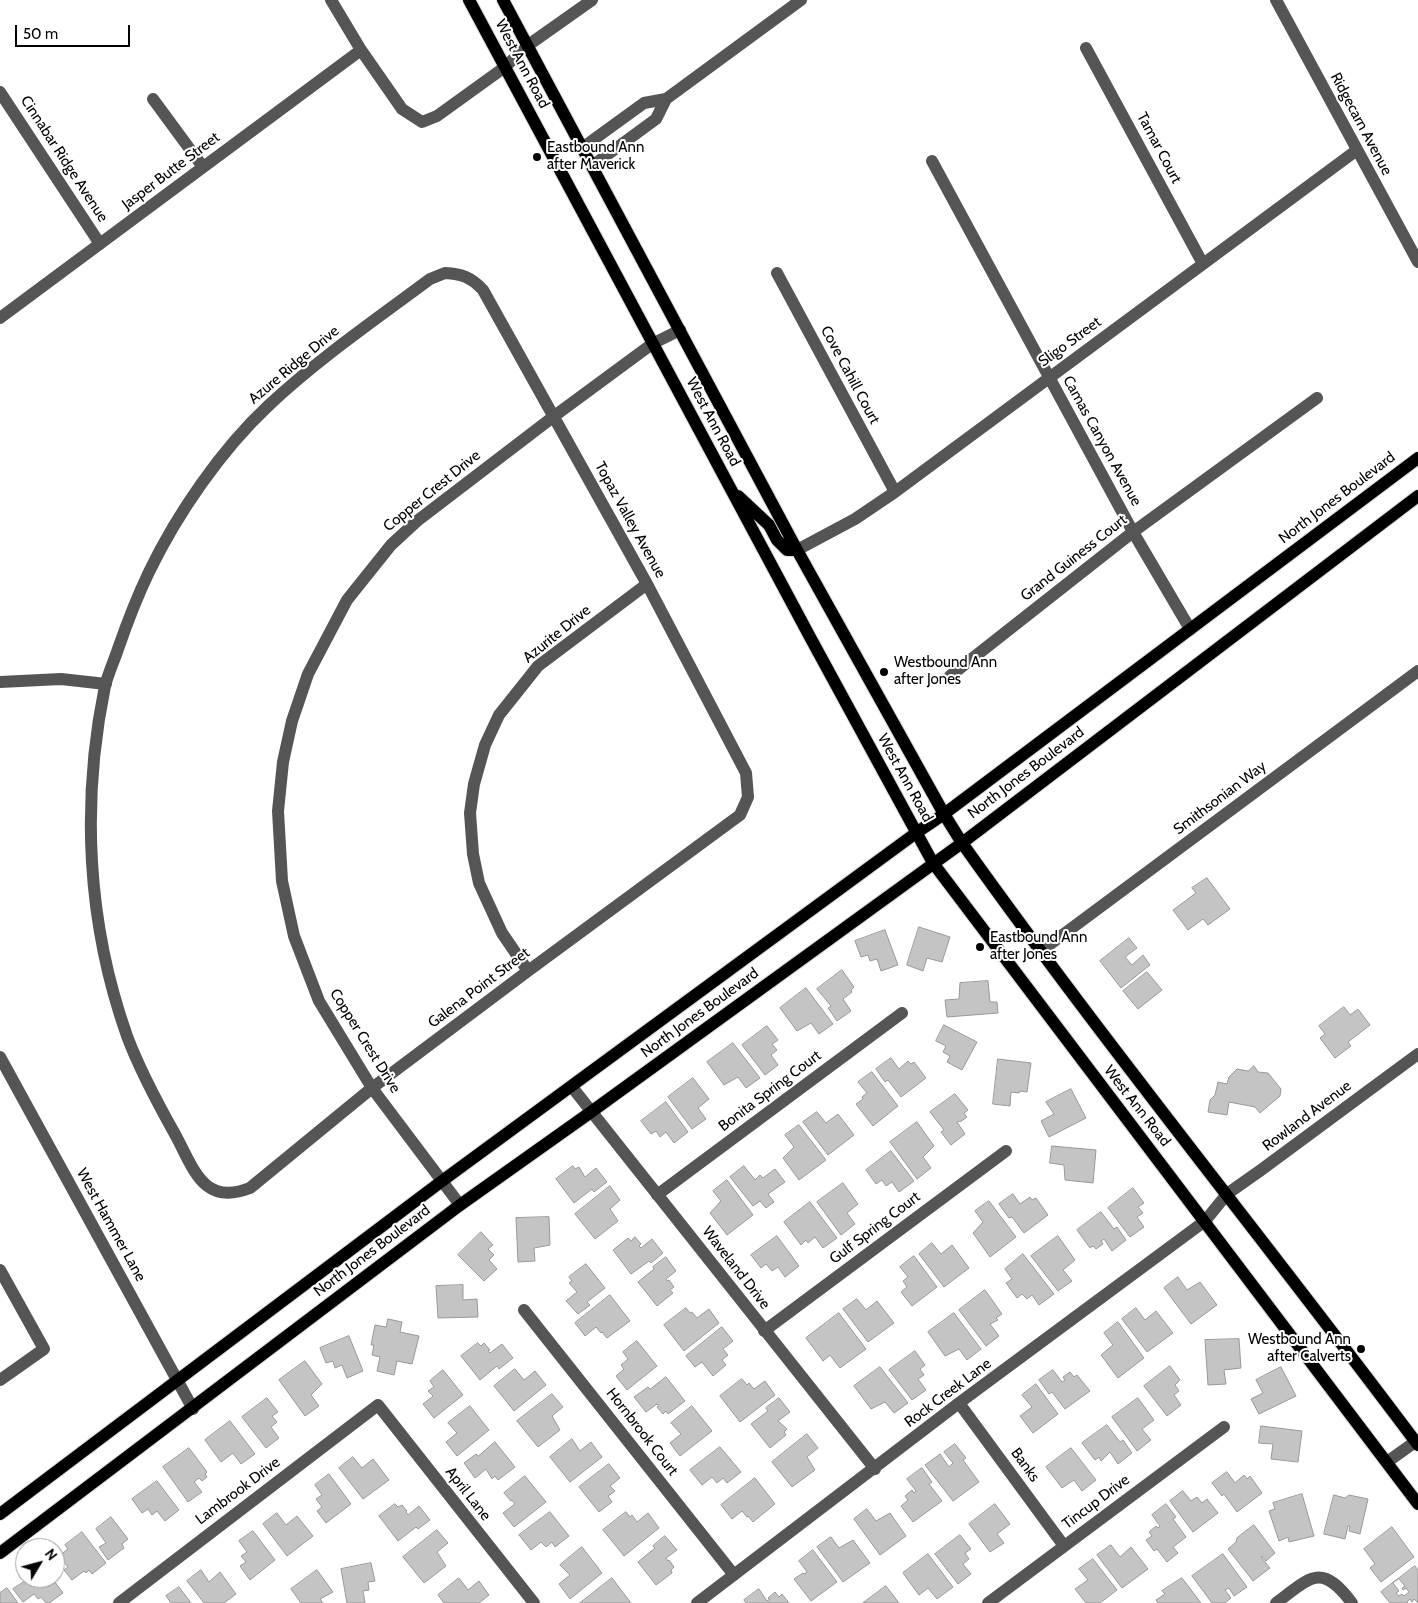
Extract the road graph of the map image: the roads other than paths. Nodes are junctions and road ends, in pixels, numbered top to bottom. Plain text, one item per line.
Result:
1 (331, 0) edge
2 (469, 0) edge
3 (503, 0) edge
4 (592, 0) edge
5 (801, 0) edge
6 (1276, 0) edge
7 (527, 46) junction
8 (1086, 48) dead end
9 (362, 50) junction
10 (505, 66) junction
11 (0, 92) edge
12 (153, 99) dead end
13 (666, 99) junction
14 (629, 114) junction
15 (641, 130) junction
16 (582, 148) junction
17 (1357, 150) junction
18 (932, 160) dead end
19 (592, 166) junction
20 (203, 167) junction
21 (100, 244) junction
22 (1418, 262) edge
23 (1203, 264) junction
24 (777, 273) dead end
25 (460, 274) joint
26 (0, 318) edge
27 (680, 330) junction
28 (652, 344) junction
29 (1049, 378) junction
30 (1317, 398) dead end
31 (554, 417) junction
32 (1418, 458) edge
33 (729, 487) junction
34 (895, 492) junction
35 (1418, 496) edge
36 (1133, 532) junction
37 (797, 550) junction
38 (647, 584) junction
39 (1190, 629) junction
40 (1418, 671) edge
41 (950, 676) dead end
42 (0, 682) edge
43 (106, 684) junction
44 (748, 797) joint
45 (944, 814) junction
46 (916, 833) junction
47 (962, 843) junction
48 (933, 863) junction
49 (1041, 952) junction
50 (528, 971) junction
51 (902, 1012) dead end
52 (1418, 1054) edge
53 (0, 1057) edge
54 (572, 1087) junction
55 (372, 1088) junction
56 (591, 1112) junction
57 (1006, 1151) dead end
58 (442, 1181) junction
59 (221, 1193) joint
60 (1226, 1194) junction
61 (657, 1195) junction
62 (460, 1205) junction
63 (1216, 1206) joint
64 (1205, 1221) junction
65 (0, 1270) edge
66 (524, 1310) dead end
67 (764, 1331) junction
68 (0, 1380) edge
69 (177, 1381) junction
70 (959, 1403) junction
71 (378, 1405) joint
72 (193, 1409) junction
73 (1224, 1427) dead end
74 (1417, 1442) edge
75 (1387, 1462) junction
76 (874, 1469) junction
77 (1418, 1504) edge
78 (0, 1514) edge
79 (1064, 1546) junction
80 (0, 1553) edge
81 (734, 1575) junction
82 (119, 1603) edge
83 (534, 1603) edge
84 (697, 1603) edge
85 (988, 1603) edge
86 (1276, 1603) edge
87 (1352, 1603) edge

1 - 9 street
2 - 10 main road, West Ann Road
3 - 7 main road, West Ann Road
4 - 7 street
5 - 13 street
6 - 17 street, Ridgecarn Avenue
7 - 10 street
7 - 16 main road, West Ann Road
8 - 23 street, Tamar Court
9 - 10 street
9 - 20 street, Jasper Butte Street
10 - 28 main road, West Ann Road
11 - 21 street, Cinnabar Ridge Avenue
12 - 20 street
13 - 14 street
13 - 15 street
14 - 15 street
14 - 16 street
15 - 19 street
16 - 19 main road, West Ann Road
17 - 22 street, Ridgecarn Avenue
17 - 23 street, Sligo Street
18 - 29 street, Camas Canyon Avenue
19 - 27 main road, West Ann Road
20 - 21 street, Jasper Butte Street
21 - 26 street, Jasper Butte Street
23 - 29 street, Sligo Street
24 - 34 street, Cove Cahill Court
25 - 31 street, Topaz Valley Avenue
25 - 43 street, Azure Ridge Drive
27 - 28 street, Copper Crest Drive
27 - 37 main road, West Ann Road
28 - 31 street, Copper Crest Drive
28 - 33 main road, West Ann Road
29 - 34 street, Sligo Street
29 - 36 street, Camas Canyon Avenue
30 - 36 street, Grand Guiness Court
31 - 38 street, Topaz Valley Avenue
31 - 55 street, Copper Crest Drive
32 - 39 main road, North Jones Boulevard
33 - 37 main road
33 - 46 main road, West Ann Road
34 - 37 street, Sligo Street
35 - 47 main road, North Jones Boulevard
36 - 39 street, Camas Canyon Avenue
36 - 41 street, Grand Guiness Court
37 - 45 main road, West Ann Road
38 - 44 street, Topaz Valley Avenue
38 - 50 street, Azurite Drive
39 - 45 main road, North Jones Boulevard
40 - 49 street, Smithsonian Way
42 - 43 street
43 - 59 street, Azure Ridge Drive
44 - 50 street, Galena Point Street
45 - 46 main road, North Jones Boulevard
45 - 47 main road, West Ann Road
46 - 48 main road, West Ann Road
46 - 54 main road, North Jones Boulevard
47 - 48 main road, North Jones Boulevard
47 - 49 main road, West Ann Road
48 - 56 main road, North Jones Boulevard
48 - 64 main road, West Ann Road
49 - 60 main road, West Ann Road
50 - 55 street, Galena Point Street
51 - 61 street, Bonita Spring Court
52 - 60 street, Rowland Avenue
53 - 69 street, West Hammer Lane
54 - 56 street, Waveland Drive
54 - 58 main road, North Jones Boulevard
55 - 58 street, Copper Crest Drive
55 - 59 street, Galena Point Street
56 - 61 street, Waveland Drive
56 - 62 main road, North Jones Boulevard
57 - 67 street, Gulf Spring Court
58 - 62 street, Copper Crest Drive
58 - 69 main road, North Jones Boulevard
60 - 63 street, Rowland Avenue
60 - 74 main road, West Ann Road
61 - 67 street, Waveland Drive
62 - 72 main road, North Jones Boulevard
63 - 64 street, Rock Creek Lane
64 - 70 street, Rock Creek Lane
64 - 75 main road, West Ann Road
65 - 68 street
66 - 81 street, Hornbrook Court
67 - 76 street, Waveland Drive
69 - 72 street, West Hammer Lane
69 - 78 main road, North Jones Boulevard
70 - 76 street, Rock Creek Lane
70 - 79 street, Banks
71 - 82 street, Lambrook Drive
71 - 83 street, April Lane
72 - 80 main road, North Jones Boulevard
73 - 79 street, Tincup Drive
74 - 75 street
75 - 77 main road, West Ann Road
76 - 81 street, Rock Creek Lane
79 - 85 street, Tincup Drive
81 - 84 street, Rock Creek Lane
86 - 87 street

